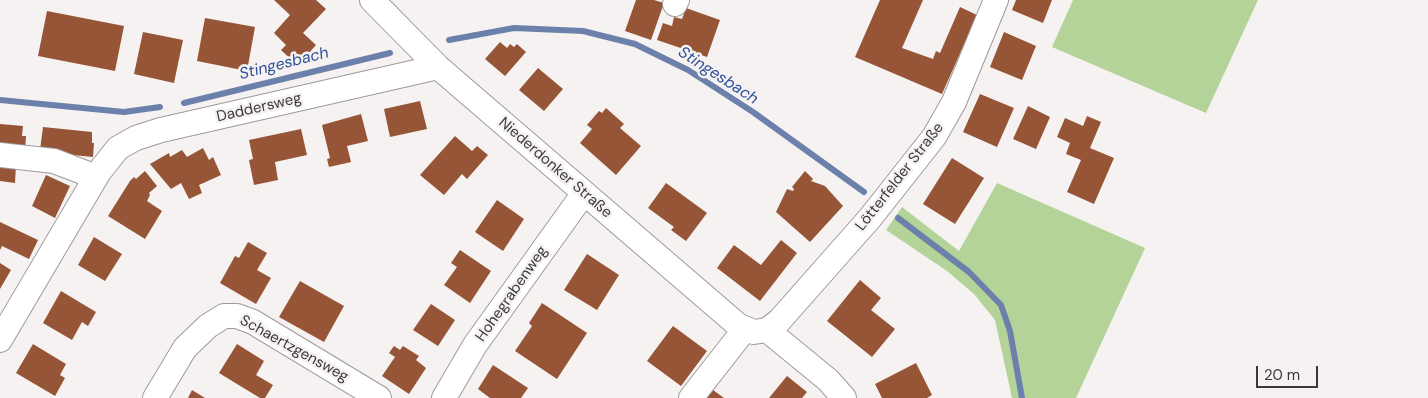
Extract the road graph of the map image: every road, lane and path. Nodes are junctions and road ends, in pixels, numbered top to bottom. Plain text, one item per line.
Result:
1 (372, 0) edge
2 (996, 0) edge
3 (438, 67) junction
4 (0, 155) edge
5 (96, 177) junction
6 (584, 194) junction
7 (756, 329) junction
8 (0, 340) edge
9 (155, 398) edge
10 (379, 398) edge
11 (444, 398) edge
12 (691, 398) edge
13 (844, 398) edge

1 - 3 street, Niederdonker Straße
2 - 7 street, Lötterfelder Straße
3 - 5 street, Daddersweg
3 - 6 street, Niederdonker Straße
4 - 5 street
5 - 8 street, Daddersweg
6 - 7 street, Niederdonker Straße
6 - 11 street, Hohegrabenweg
7 - 12 street
7 - 13 street, Niederdonker Straße
9 - 10 street, Schaertzgensweg

